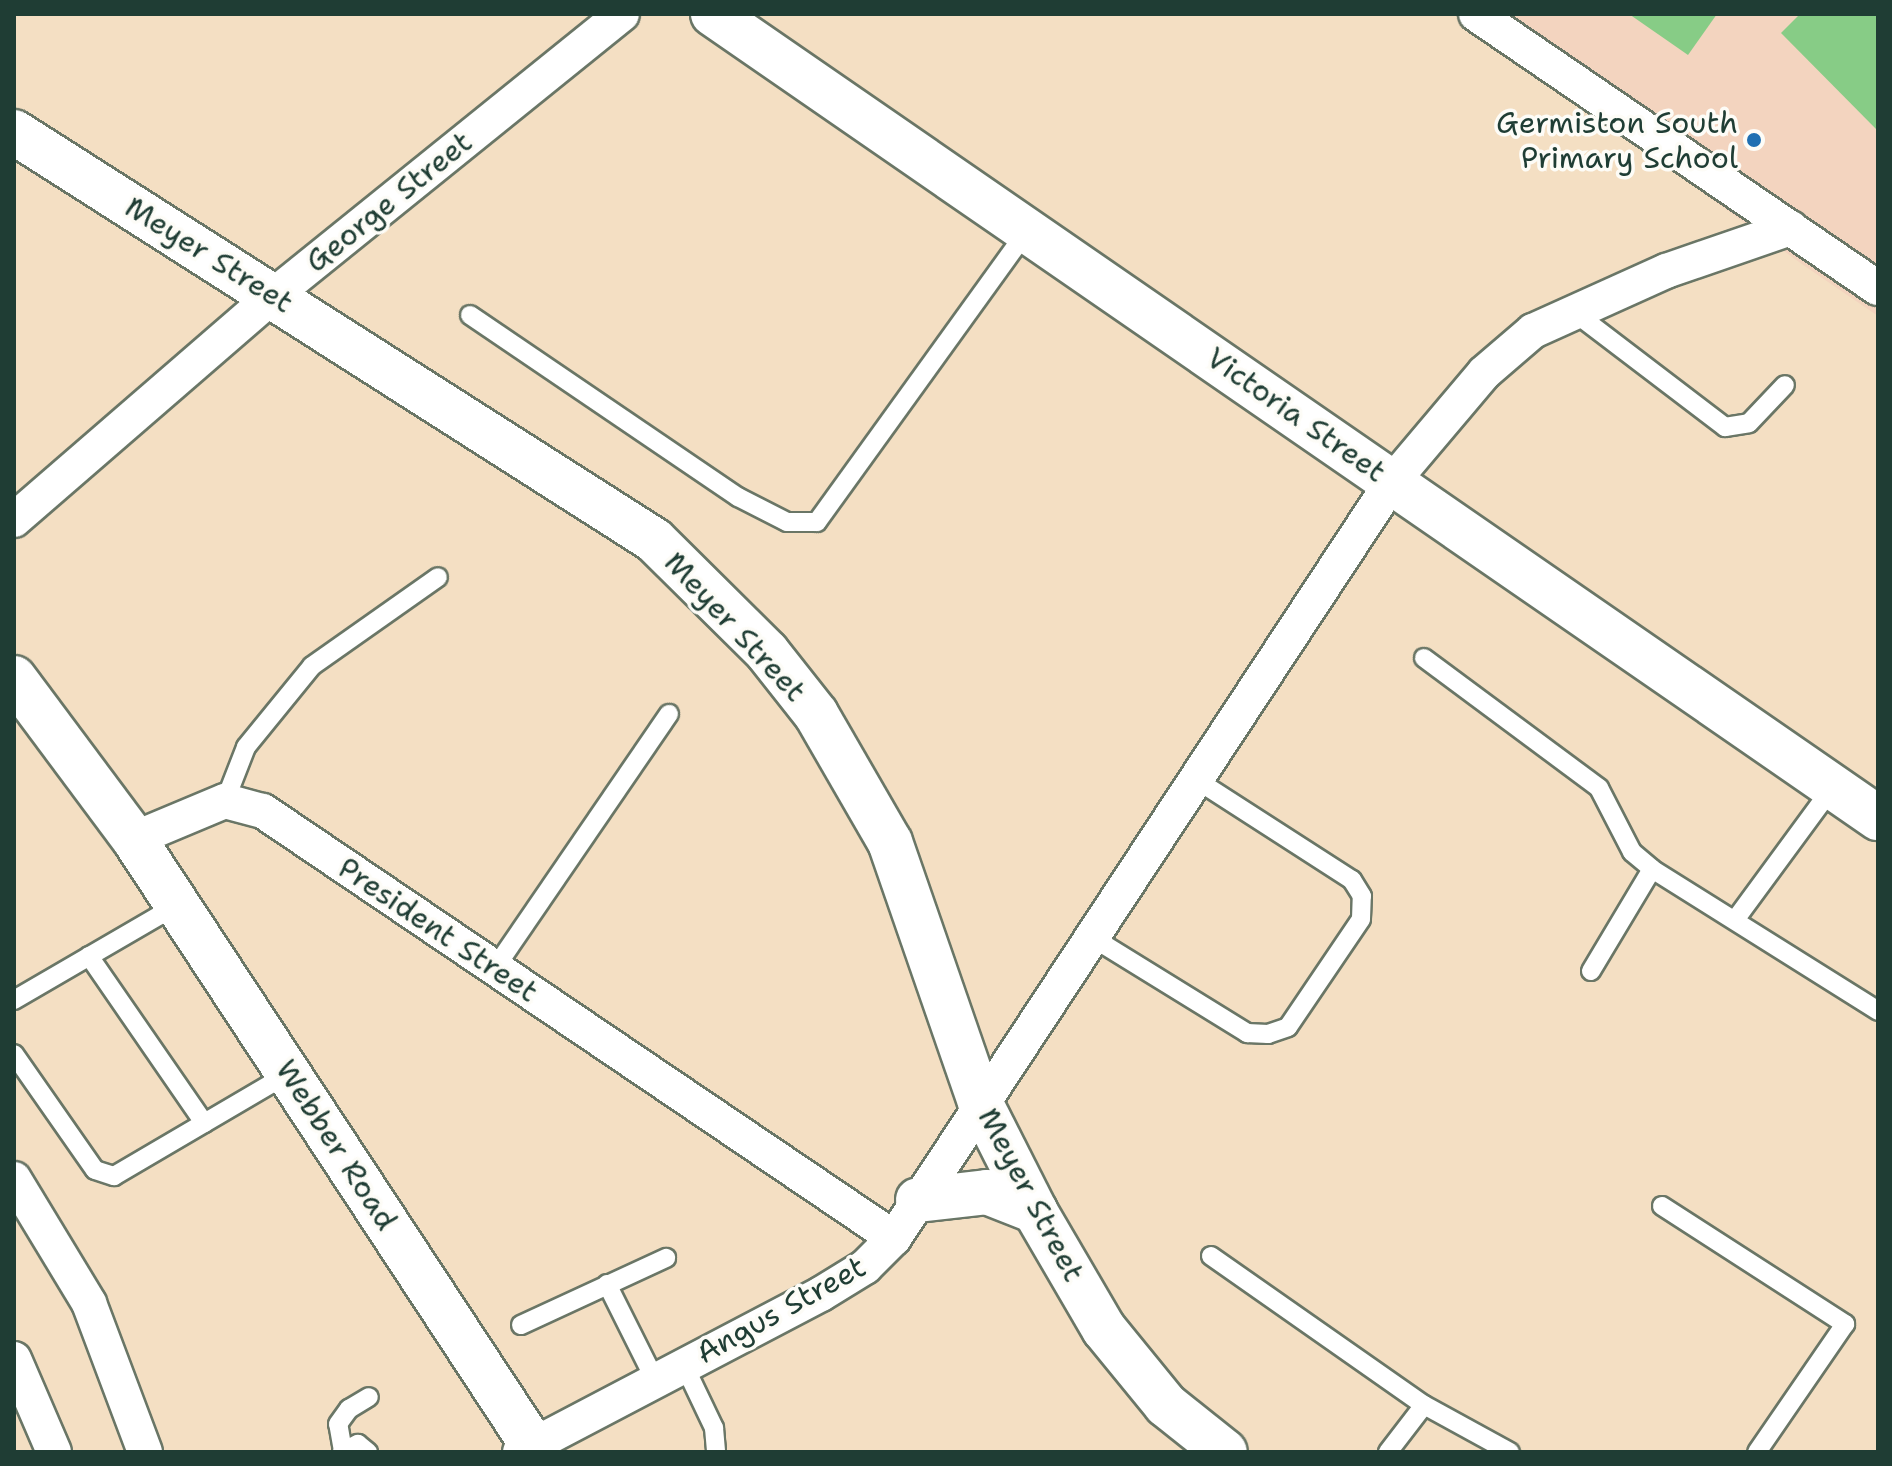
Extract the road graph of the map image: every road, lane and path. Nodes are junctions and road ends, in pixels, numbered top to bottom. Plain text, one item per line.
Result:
1 (622, 14) edge
2 (713, 14) edge
3 (1476, 14) edge
4 (14, 132) edge
5 (1791, 228) junction
6 (1029, 229) junction
7 (1878, 288) edge
8 (274, 295) junction
9 (1574, 312) junction
10 (470, 315) dead end
11 (1785, 385) dead end
12 (1392, 482) junction
13 (14, 520) edge
14 (438, 577) dead end
15 (1424, 658) dead end
16 (14, 678) edge
17 (669, 714) dead end
18 (1195, 779) junction
19 (1832, 788) junction
20 (225, 801) junction
21 (1878, 818) edge
22 (134, 839) junction
23 (1652, 869) junction
24 (177, 905) junction
25 (1735, 920) junction
26 (1090, 936) junction
27 (89, 956) junction
28 (495, 968) junction
29 (1591, 971) dead end
30 (14, 1000) edge
31 (1878, 1011) edge
32 (14, 1054) edge
33 (288, 1074) junction
34 (980, 1102) junction
35 (204, 1123) junction
36 (19, 1196) edge
37 (918, 1200) junction
38 (1662, 1206) dead end
39 (1035, 1211) junction
40 (894, 1238) junction
41 (1211, 1256) dead end
42 (666, 1258) dead end
43 (607, 1284) junction
44 (521, 1325) dead end
45 (14, 1359) edge
46 (669, 1372) junction
47 (369, 1397) dead end
48 (1424, 1405) junction
49 (530, 1450) edge
50 (342, 1451) edge
51 (54, 1452) edge
52 (145, 1452) edge
53 (368, 1452) edge
54 (716, 1452) edge
55 (1225, 1452) edge
56 (1388, 1452) edge
57 (1510, 1452) edge
58 (1757, 1452) edge

1 - 8 street, George Street
2 - 6 main road, Victoria Street
3 - 5 street
4 - 8 main road, Meyer Street
5 - 7 street
5 - 9 street, Angus Street
6 - 10 lane
6 - 12 main road, Victoria Street
8 - 13 street, George Street
8 - 34 main road, Meyer Street
9 - 11 lane
9 - 12 street, Angus Street
12 - 18 street, Angus Street
12 - 19 main road, Victoria Street
14 - 20 lane
15 - 23 lane
16 - 22 main road
17 - 28 lane
18 - 26 street, Angus Street
18 - 26 lane
19 - 21 main road, Victoria Street
19 - 25 lane
20 - 22 street
20 - 28 street, President Street
22 - 24 main road, Webber Road
23 - 25 lane
23 - 29 lane
24 - 27 lane
24 - 33 main road, Webber Road
25 - 31 lane
26 - 34 street, Angus Street
27 - 30 lane
27 - 35 lane
28 - 40 street, President Street
32 - 35 lane
33 - 35 lane
33 - 49 main road, Webber Road
34 - 37 street, Angus Street
34 - 39 main road, Meyer Street
36 - 52 street
37 - 39 main road
37 - 40 street, Angus Street
38 - 58 lane
39 - 55 main road, Meyer Street
40 - 46 street, Angus Street
41 - 48 lane
42 - 43 lane
43 - 44 lane
43 - 46 lane
45 - 51 street
46 - 49 street, Angus Street
46 - 54 lane
47 - 50 lane
48 - 56 lane
48 - 57 lane
50 - 53 lane

